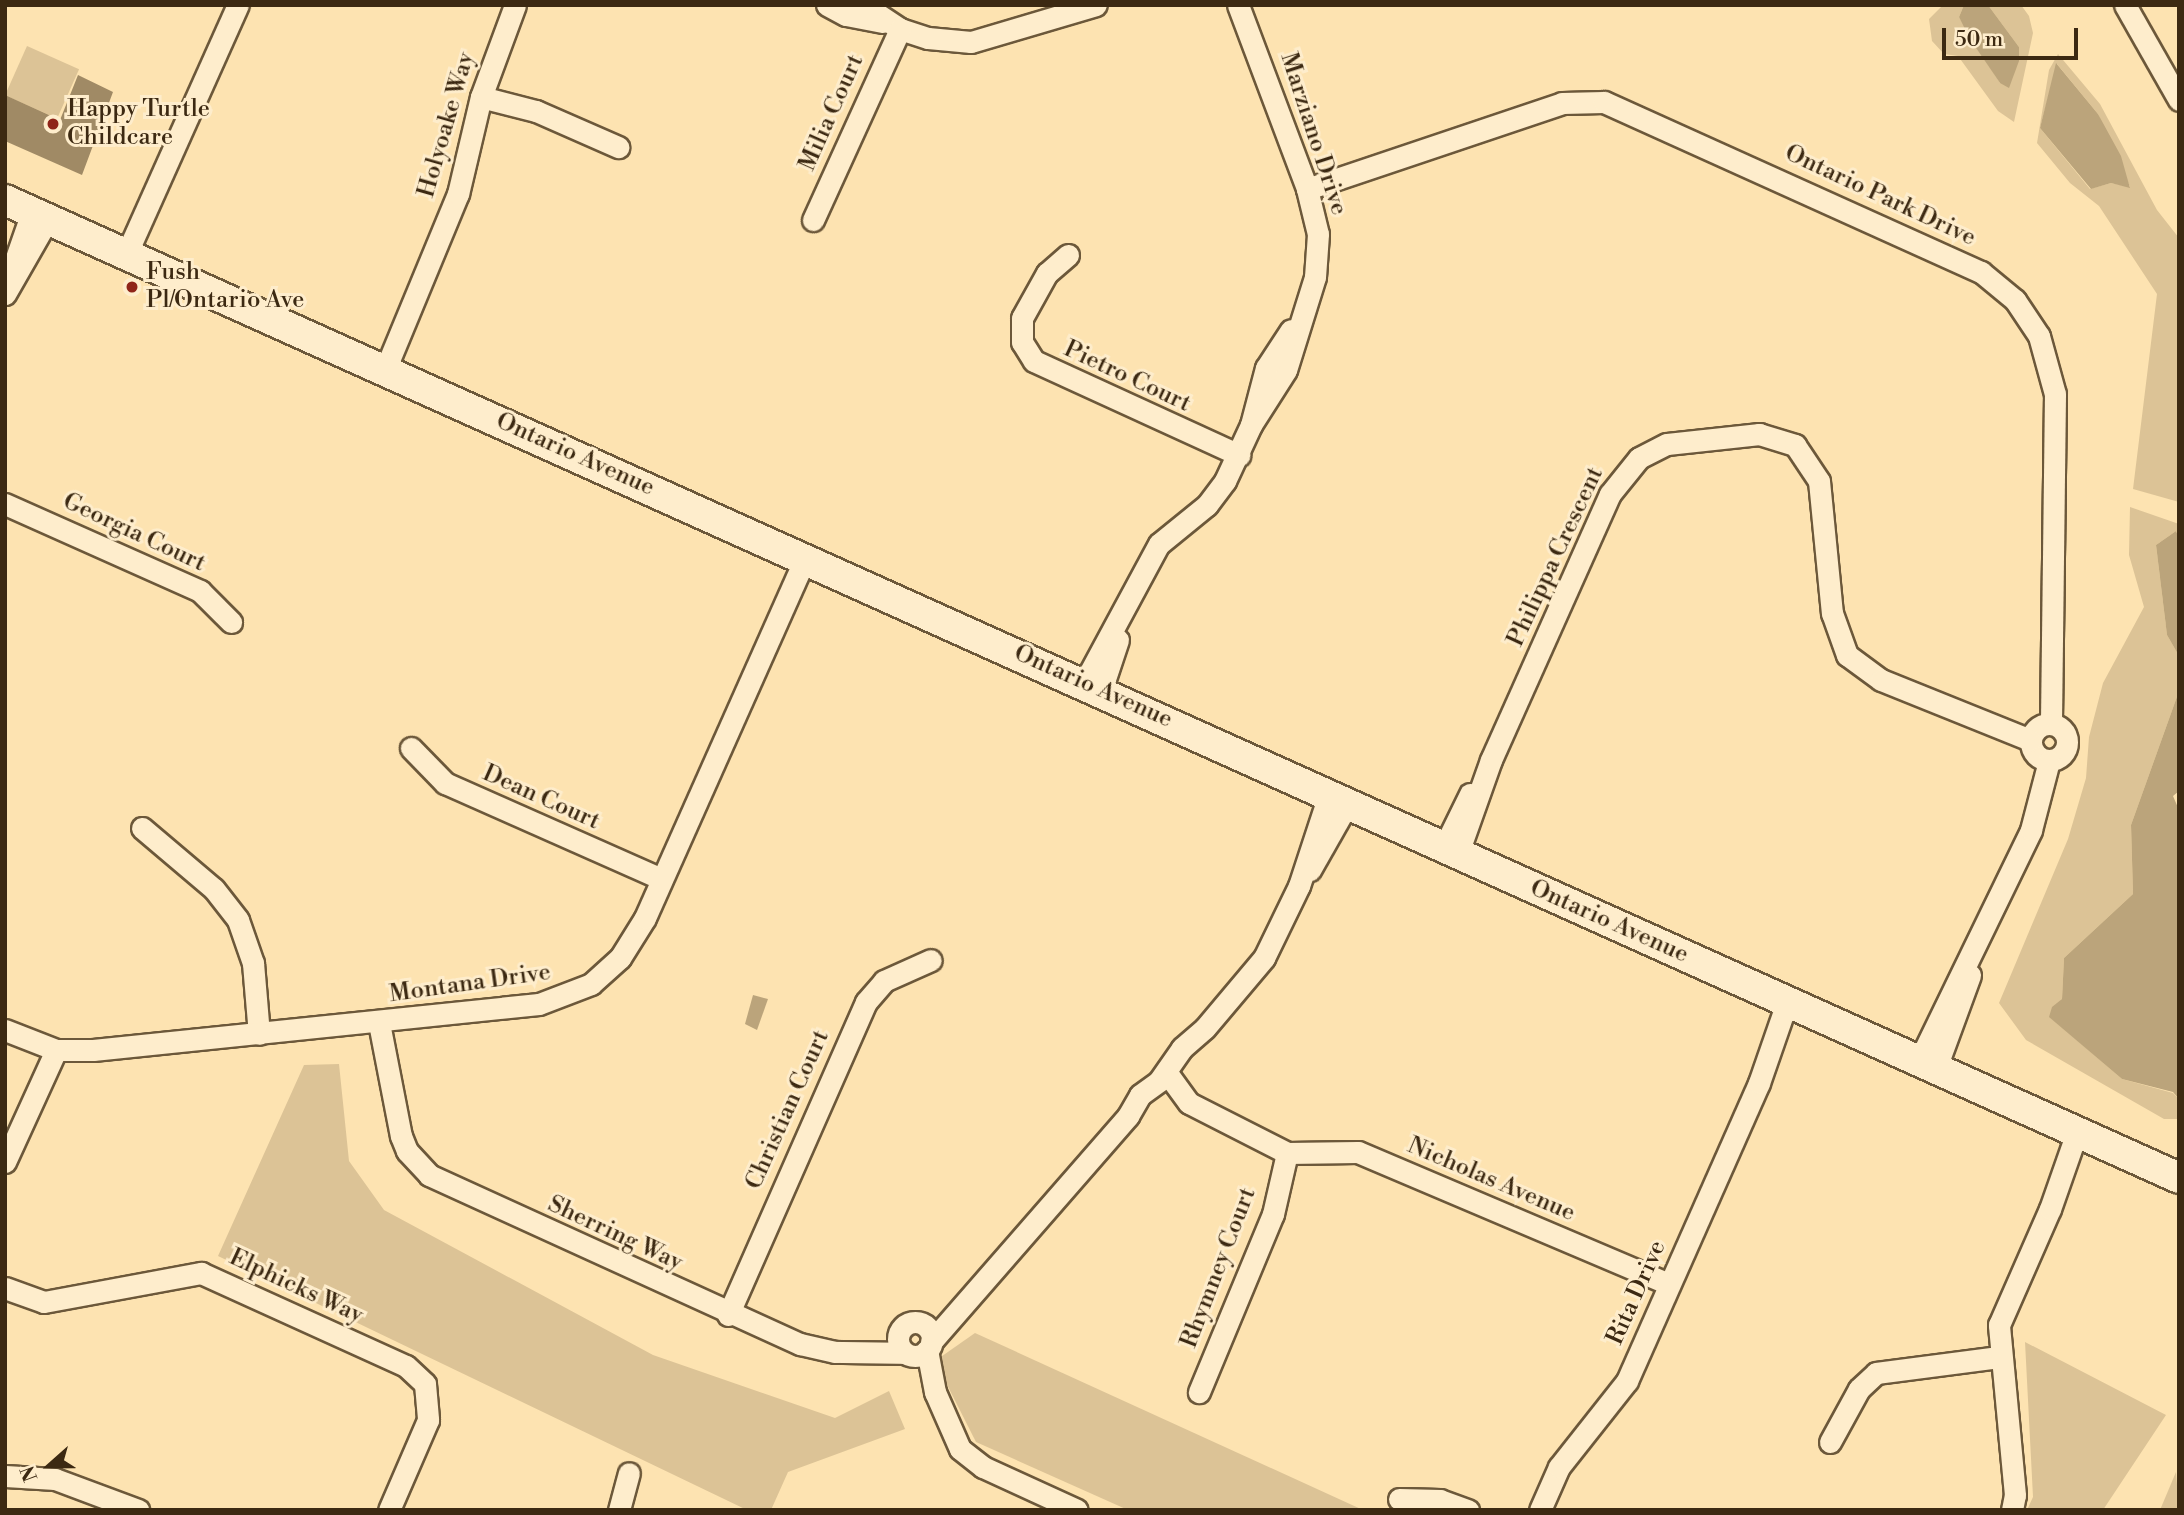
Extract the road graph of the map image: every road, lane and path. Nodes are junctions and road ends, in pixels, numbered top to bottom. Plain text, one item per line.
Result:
1 (238, 5) edge
2 (515, 5) edge
3 (827, 5) edge
4 (864, 5) edge
5 (1096, 5) edge
6 (1238, 5) edge
7 (1248, 5) edge
8 (2125, 5) edge
9 (894, 26) junction
10 (1257, 45) junction
11 (2176, 87) edge
12 (481, 97) junction
13 (618, 147) dead end
14 (1307, 189) junction
15 (5, 200) edge
16 (40, 216) junction
17 (813, 220) dead end
18 (126, 255) junction
19 (1068, 255) dead end
20 (5, 292) edge
21 (380, 368) junction
22 (1239, 455) junction
23 (5, 504) edge
24 (805, 559) junction
25 (231, 622) dead end
26 (1093, 687) junction
27 (2051, 724) junction
28 (2030, 740) junction
29 (411, 748) dead end
30 (2049, 761) junction
31 (1338, 799) junction
32 (142, 828) dead end
33 (1451, 850) junction
34 (662, 879) junction
35 (931, 960) dead end
36 (1794, 1005) junction
37 (386, 1022) junction
38 (5, 1030) edge
39 (259, 1034) junction
40 (56, 1050) junction
41 (1927, 1065) junction
42 (1174, 1079) junction
43 (2084, 1135) junction
44 (1287, 1153) junction
45 (5, 1162) edge
46 (2179, 1178) edge
47 (1669, 1284) junction
48 (5, 1288) edge
49 (728, 1315) junction
50 (916, 1344) junction
51 (1999, 1357) junction
52 (1199, 1392) dead end
53 (1830, 1441) dead end
54 (629, 1474) dead end
55 (5, 1476) edge
56 (1399, 1499) dead end
57 (138, 1510) edge
58 (389, 1510) edge
59 (619, 1510) edge
60 (1077, 1510) edge
61 (1468, 1510) edge
62 (1540, 1510) edge
63 (2012, 1510) edge

1 - 18 street
2 - 12 street, Holyoake Way
3 - 9 street
4 - 9 street
5 - 9 street
6 - 10 street, Marziano Drive
7 - 10 street, Marziano Drive
8 - 11 street
9 - 17 street, Milia Court
10 - 14 street, Marziano Drive
12 - 13 street
12 - 21 street, Holyoake Way
14 - 22 street, Marziano Drive
14 - 27 street, Ontario Park Drive
15 - 16 street, Ontario Avenue
16 - 18 street, Ontario Avenue
16 - 20 street
18 - 21 street, Ontario Avenue
19 - 22 street, Pietro Court
21 - 24 street, Ontario Avenue
22 - 26 street, Marziano Drive
23 - 25 street, Georgia Court
24 - 26 street, Ontario Avenue
24 - 34 street, Montana Drive
26 - 31 street, Ontario Avenue
27 - 28 street
27 - 30 street
28 - 30 street
28 - 33 street, Philippa Crescent
29 - 34 street, Dean Court
30 - 41 street
31 - 33 street, Ontario Avenue
31 - 42 street, Sherring Way
32 - 39 street
33 - 36 street, Ontario Avenue
34 - 37 street, Montana Drive
35 - 49 street, Christian Court
36 - 41 street, Ontario Avenue
36 - 47 street, Rita Drive
37 - 39 street, Montana Drive
37 - 49 street, Sherring Way
38 - 40 street, Montana Drive
39 - 40 street, Montana Drive
40 - 45 street
41 - 43 street, Ontario Avenue
42 - 44 street
42 - 50 street, Sherring Way
43 - 46 street, Ontario Avenue
43 - 51 street
44 - 47 street, Nicholas Avenue
44 - 52 street, Rhymney Court
47 - 62 street, Rita Drive
48 - 58 street, Elphicks Way
49 - 50 street, Sherring Way
50 - 60 street
51 - 53 street
51 - 63 street
54 - 59 street
55 - 57 street
56 - 61 street

